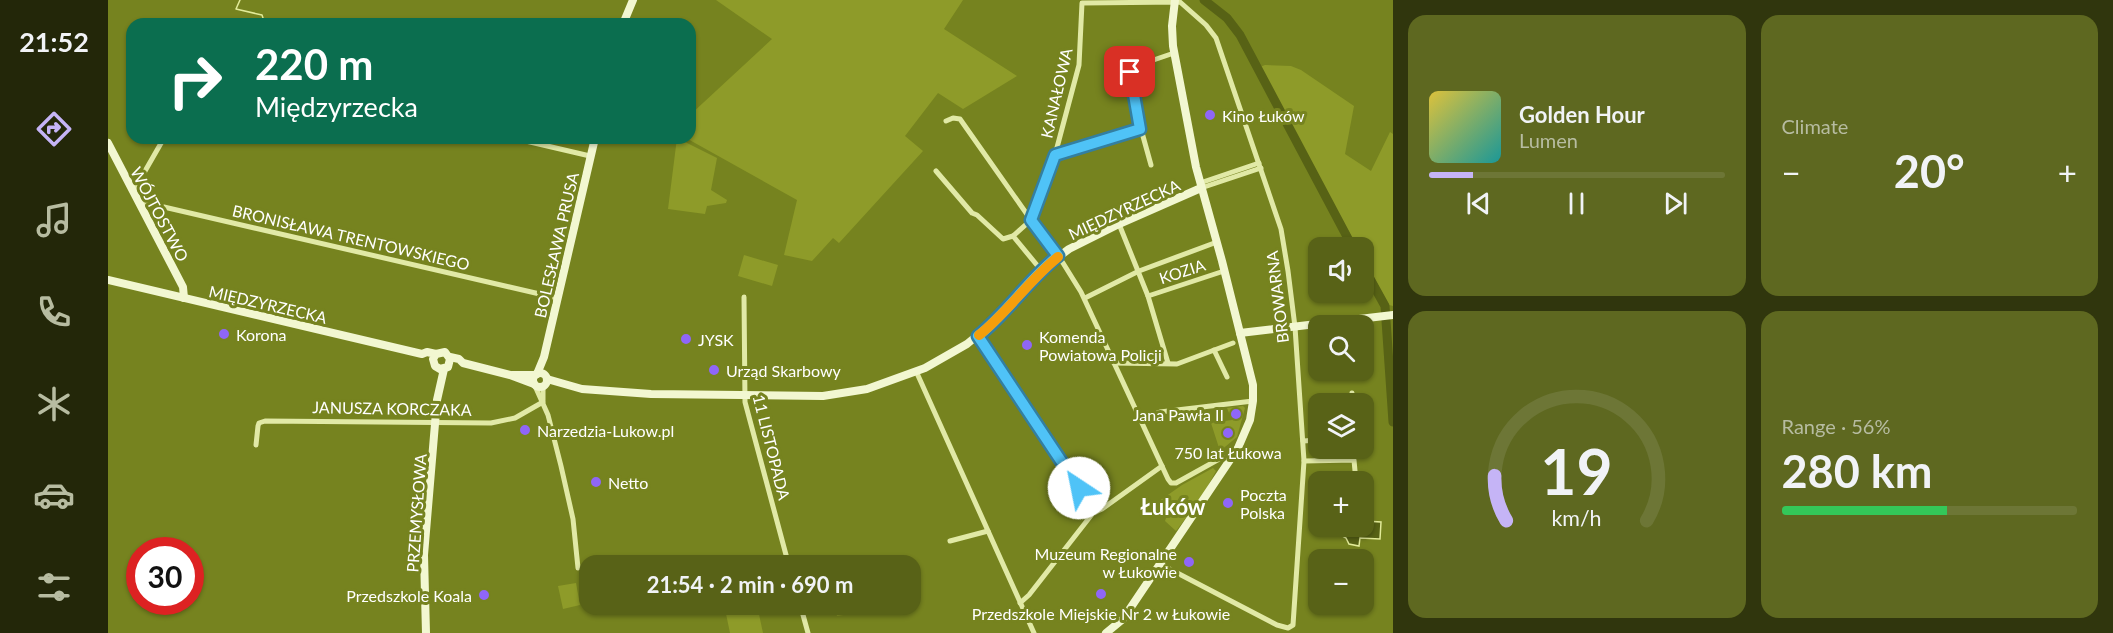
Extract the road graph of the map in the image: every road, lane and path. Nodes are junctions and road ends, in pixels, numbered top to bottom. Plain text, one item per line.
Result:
1 (633, 0) edge
2 (1174, 1) edge
3 (626, 18) edge
4 (1174, 53) junction
5 (946, 121) dead end
6 (1140, 129) junction
7 (108, 143) edge
8 (161, 144) edge
9 (539, 144) edge
10 (593, 144) edge
11 (1055, 155) junction
12 (590, 156) junction
13 (1151, 165) dead end
14 (1260, 165) junction
15 (936, 171) dead end
16 (1200, 185) junction
17 (133, 192) junction
18 (138, 201) junction
19 (1031, 220) junction
20 (1119, 224) junction
21 (1013, 236) junction
22 (1217, 242) junction
23 (1058, 256) junction
24 (1041, 270) junction
25 (1139, 271) junction
26 (1224, 271) junction
27 (108, 280) edge
28 (1148, 296) junction
29 (744, 297) dead end
30 (184, 298) junction
31 (557, 298) junction
32 (1085, 298) junction
33 (1393, 315) edge
34 (1295, 327) junction
35 (1240, 333) junction
36 (978, 336) junction
37 (1233, 343) dead end
38 (1214, 350) junction
39 (441, 362) junction
40 (1114, 363) junction
41 (1168, 363) junction
42 (916, 371) junction
43 (1227, 377) dead end
44 (540, 381) junction
45 (744, 396) junction
46 (1253, 401) junction
47 (543, 402) junction
48 (1141, 419) junction
49 (436, 423) junction
50 (1303, 441) junction
51 (1308, 441) edge
52 (256, 445) dead end
53 (1232, 459) junction
54 (1304, 461) junction
55 (1162, 466) junction
56 (1355, 471) edge
57 (1093, 513) junction
58 (988, 531) junction
59 (950, 541) dead end
60 (786, 555) edge
61 (1160, 564) junction
62 (578, 568) dead end
63 (1020, 603) junction
64 (803, 615) edge
65 (1292, 630) edge
66 (1111, 632) edge
67 (426, 633) edge
68 (808, 633) edge
69 (1034, 633) edge

1 - 3 main road
2 - 4 main road
2 - 11 street, KANAŁOWA
2 - 14 street, BROWARNA
4 - 6 street
4 - 16 main road
5 - 19 street
6 - 11 street
6 - 13 street
7 - 17 main road, WÓJTOSTWO
8 - 17 street
9 - 12 street
10 - 12 main road, BOLESŁAWA PRUSA
11 - 19 street, KANAŁOWA
12 - 31 main road, BOLESŁAWA PRUSA
14 - 16 street
14 - 34 street, BROWARNA
15 - 21 street
16 - 20 main road, MIĘDZYRZECKA
16 - 22 main road
17 - 18 main road, WÓJTOSTWO
18 - 30 main road, WÓJTOSTWO
18 - 31 street, BRONISŁAWA TRENTOWSKIEGO
19 - 21 street
19 - 23 street
20 - 23 main road, MIĘDZYRZECKA
20 - 25 street
21 - 24 street
22 - 25 street
22 - 26 main road
23 - 24 main road, MIĘDZYRZECKA
23 - 32 street
24 - 36 main road, MIĘDZYRZECKA
25 - 28 street
25 - 32 street
26 - 28 street, KOZIA
26 - 35 main road
27 - 30 main road, MIĘDZYRZECKA
28 - 41 street
29 - 45 street, 11 LISTOPADA
30 - 39 main road, MIĘDZYRZECKA
31 - 44 main road, BOLESŁAWA PRUSA
32 - 40 street
33 - 34 main road
34 - 35 main road
34 - 50 street, BROWARNA
35 - 46 main road
36 - 42 main road, MIĘDZYRZECKA
36 - 57 street
37 - 38 street
38 - 41 street
38 - 43 street
39 - 44 main road, MIĘDZYRZECKA
39 - 49 main road, PRZEMYSŁOWA
40 - 41 street
40 - 48 street
42 - 45 main road, MIĘDZYRZECKA
42 - 58 street
44 - 45 main road, MIĘDZYRZECKA
44 - 47 street
45 - 60 street, 11 LISTOPADA
46 - 48 street
46 - 53 main road
47 - 49 street, JANUSZA KORCZAKA
47 - 62 street
48 - 55 street
49 - 52 street, JANUSZA KORCZAKA
49 - 67 main road, PRZEMYSŁOWA
50 - 51 street
50 - 54 street, BROWARNA
53 - 55 street
53 - 61 main road
54 - 56 street
54 - 65 street, BROWARNA
55 - 57 street
57 - 63 street
58 - 59 street
58 - 63 street
61 - 65 street
61 - 66 main road
63 - 69 street
64 - 68 street

